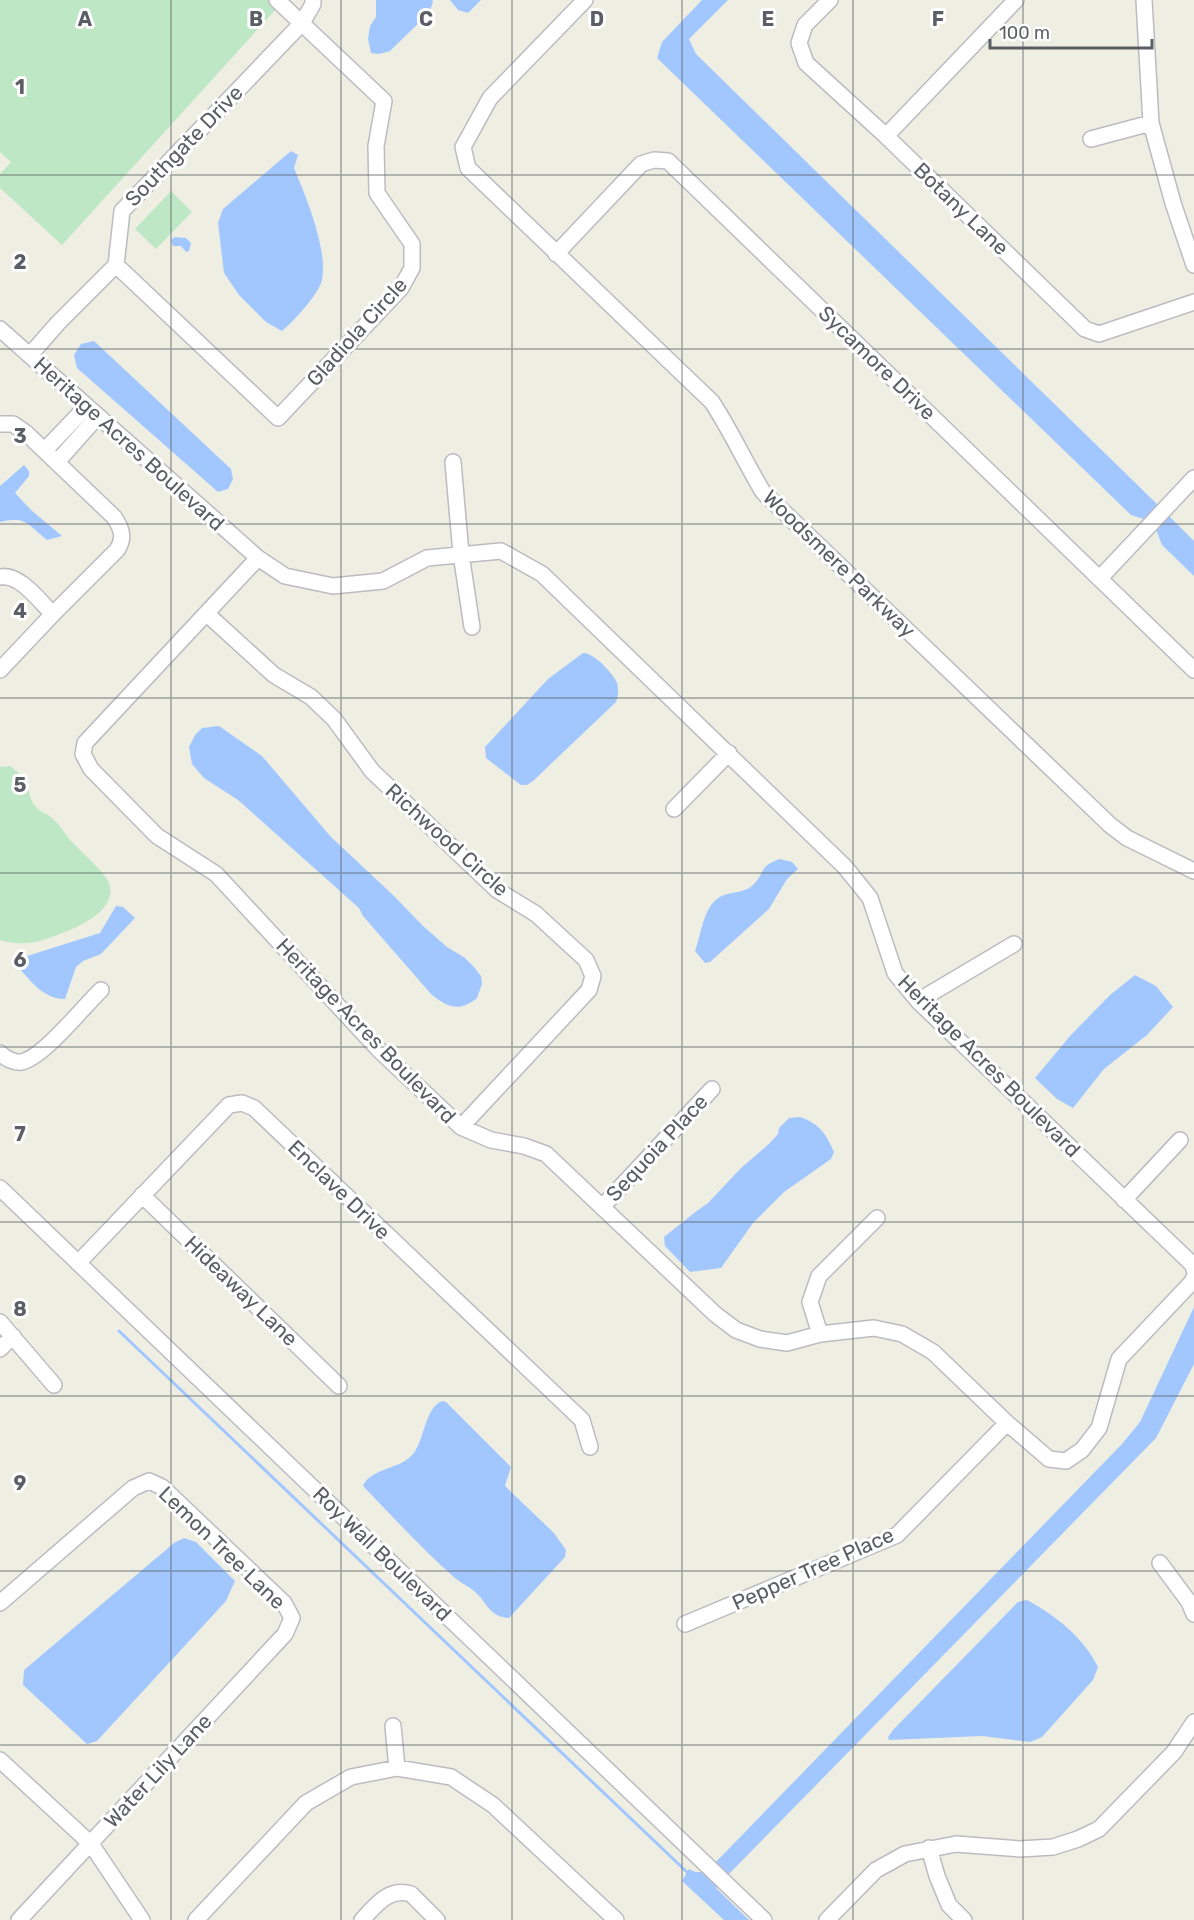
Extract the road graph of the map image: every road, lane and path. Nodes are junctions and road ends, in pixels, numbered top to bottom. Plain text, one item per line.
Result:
1 (277, 0) edge
2 (313, 0) edge
3 (585, 0) edge
4 (830, 0) edge
5 (1016, 0) edge
6 (1144, 0) edge
7 (302, 23) junction
8 (1151, 123) junction
9 (886, 136) junction
10 (1091, 139) dead end
11 (556, 254) junction
12 (116, 265) junction
13 (1194, 265) edge
14 (1194, 302) edge
15 (0, 329) edge
16 (30, 355) junction
17 (92, 411) junction
18 (0, 424) edge
19 (45, 450) junction
20 (57, 462) junction
21 (453, 462) dead end
22 (1194, 478) edge
23 (461, 554) junction
24 (258, 558) junction
25 (0, 577) edge
26 (1100, 578) junction
27 (53, 614) junction
28 (207, 615) junction
29 (472, 627) dead end
30 (0, 670) edge
31 (1194, 670) edge
32 (729, 753) junction
33 (674, 809) dead end
34 (1194, 871) edge
35 (1014, 944) dead end
36 (100, 990) dead end
37 (918, 1001) junction
38 (0, 1053) edge
39 (712, 1089) dead end
40 (461, 1127) junction
41 (1180, 1140) dead end
42 (0, 1188) edge
43 (142, 1195) junction
44 (1124, 1200) junction
45 (603, 1206) junction
46 (877, 1218) dead end
47 (78, 1263) junction
48 (1194, 1270) edge
49 (1194, 1278) edge
50 (0, 1322) edge
51 (820, 1334) junction
52 (13, 1336) junction
53 (0, 1349) edge
54 (54, 1385) dead end
55 (339, 1386) dead end
56 (1008, 1423) junction
57 (590, 1447) dead end
58 (1160, 1563) dead end
59 (0, 1603) edge
60 (1194, 1614) edge
61 (292, 1618) joint
62 (685, 1624) dead end
63 (1194, 1722) edge
64 (393, 1726) dead end
65 (0, 1760) edge
66 (397, 1768) junction
67 (91, 1844) junction
68 (929, 1848) junction
69 (20, 1920) edge
70 (141, 1920) edge
71 (196, 1920) edge
72 (363, 1920) edge
73 (437, 1920) edge
74 (616, 1920) edge
75 (764, 1920) edge
76 (827, 1920) edge
77 (964, 1920) edge

1 - 7 street
2 - 7 street, Southgate Drive
3 - 11 street, Woodsmere Parkway
4 - 9 street, Botany Lane
5 - 9 street
6 - 8 street
7 - 12 street, Southgate Drive
7 - 12 street, Gladiola Circle
8 - 10 street
8 - 13 street
9 - 14 street, Botany Lane
11 - 26 street, Sycamore Drive
11 - 34 street, Woodsmere Parkway
12 - 16 street
15 - 16 street, Heritage Acres Boulevard
16 - 17 street, Heritage Acres Boulevard
17 - 19 street
17 - 20 street
17 - 24 street, Heritage Acres Boulevard
18 - 19 street
19 - 20 street
20 - 27 street
21 - 23 street
22 - 26 street
23 - 24 street, Heritage Acres Boulevard
23 - 29 street
23 - 32 street, Heritage Acres Boulevard
24 - 28 street, Heritage Acres Boulevard
25 - 27 street
26 - 31 street, Sycamore Drive
27 - 30 street
28 - 40 street, Heritage Acres Boulevard
28 - 40 street, Richwood Circle
32 - 33 street
32 - 37 street, Heritage Acres Boulevard
35 - 37 street
36 - 38 street
37 - 44 street, Heritage Acres Boulevard
39 - 45 street, Sequoia Place
40 - 45 street, Heritage Acres Boulevard
41 - 44 street
42 - 47 street, Roy Wall Boulevard
43 - 47 street, Enclave Drive
43 - 55 street, Hideaway Lane
43 - 57 street, Enclave Drive
44 - 48 street, Heritage Acres Boulevard
45 - 51 street, Heritage Acres Boulevard
46 - 51 street
47 - 75 street, Roy Wall Boulevard
49 - 56 street, Heritage Acres Boulevard
50 - 52 street
51 - 56 street, Heritage Acres Boulevard
52 - 53 street
52 - 54 street
56 - 62 street, Pepper Tree Place
58 - 60 street
59 - 61 street, Lemon Tree Lane
61 - 67 street, Water Lily Lane
63 - 68 street
64 - 66 street
65 - 67 street
66 - 71 street
66 - 74 street
67 - 69 street, Water Lily Lane
67 - 70 street
68 - 76 street
68 - 77 street
72 - 73 street

